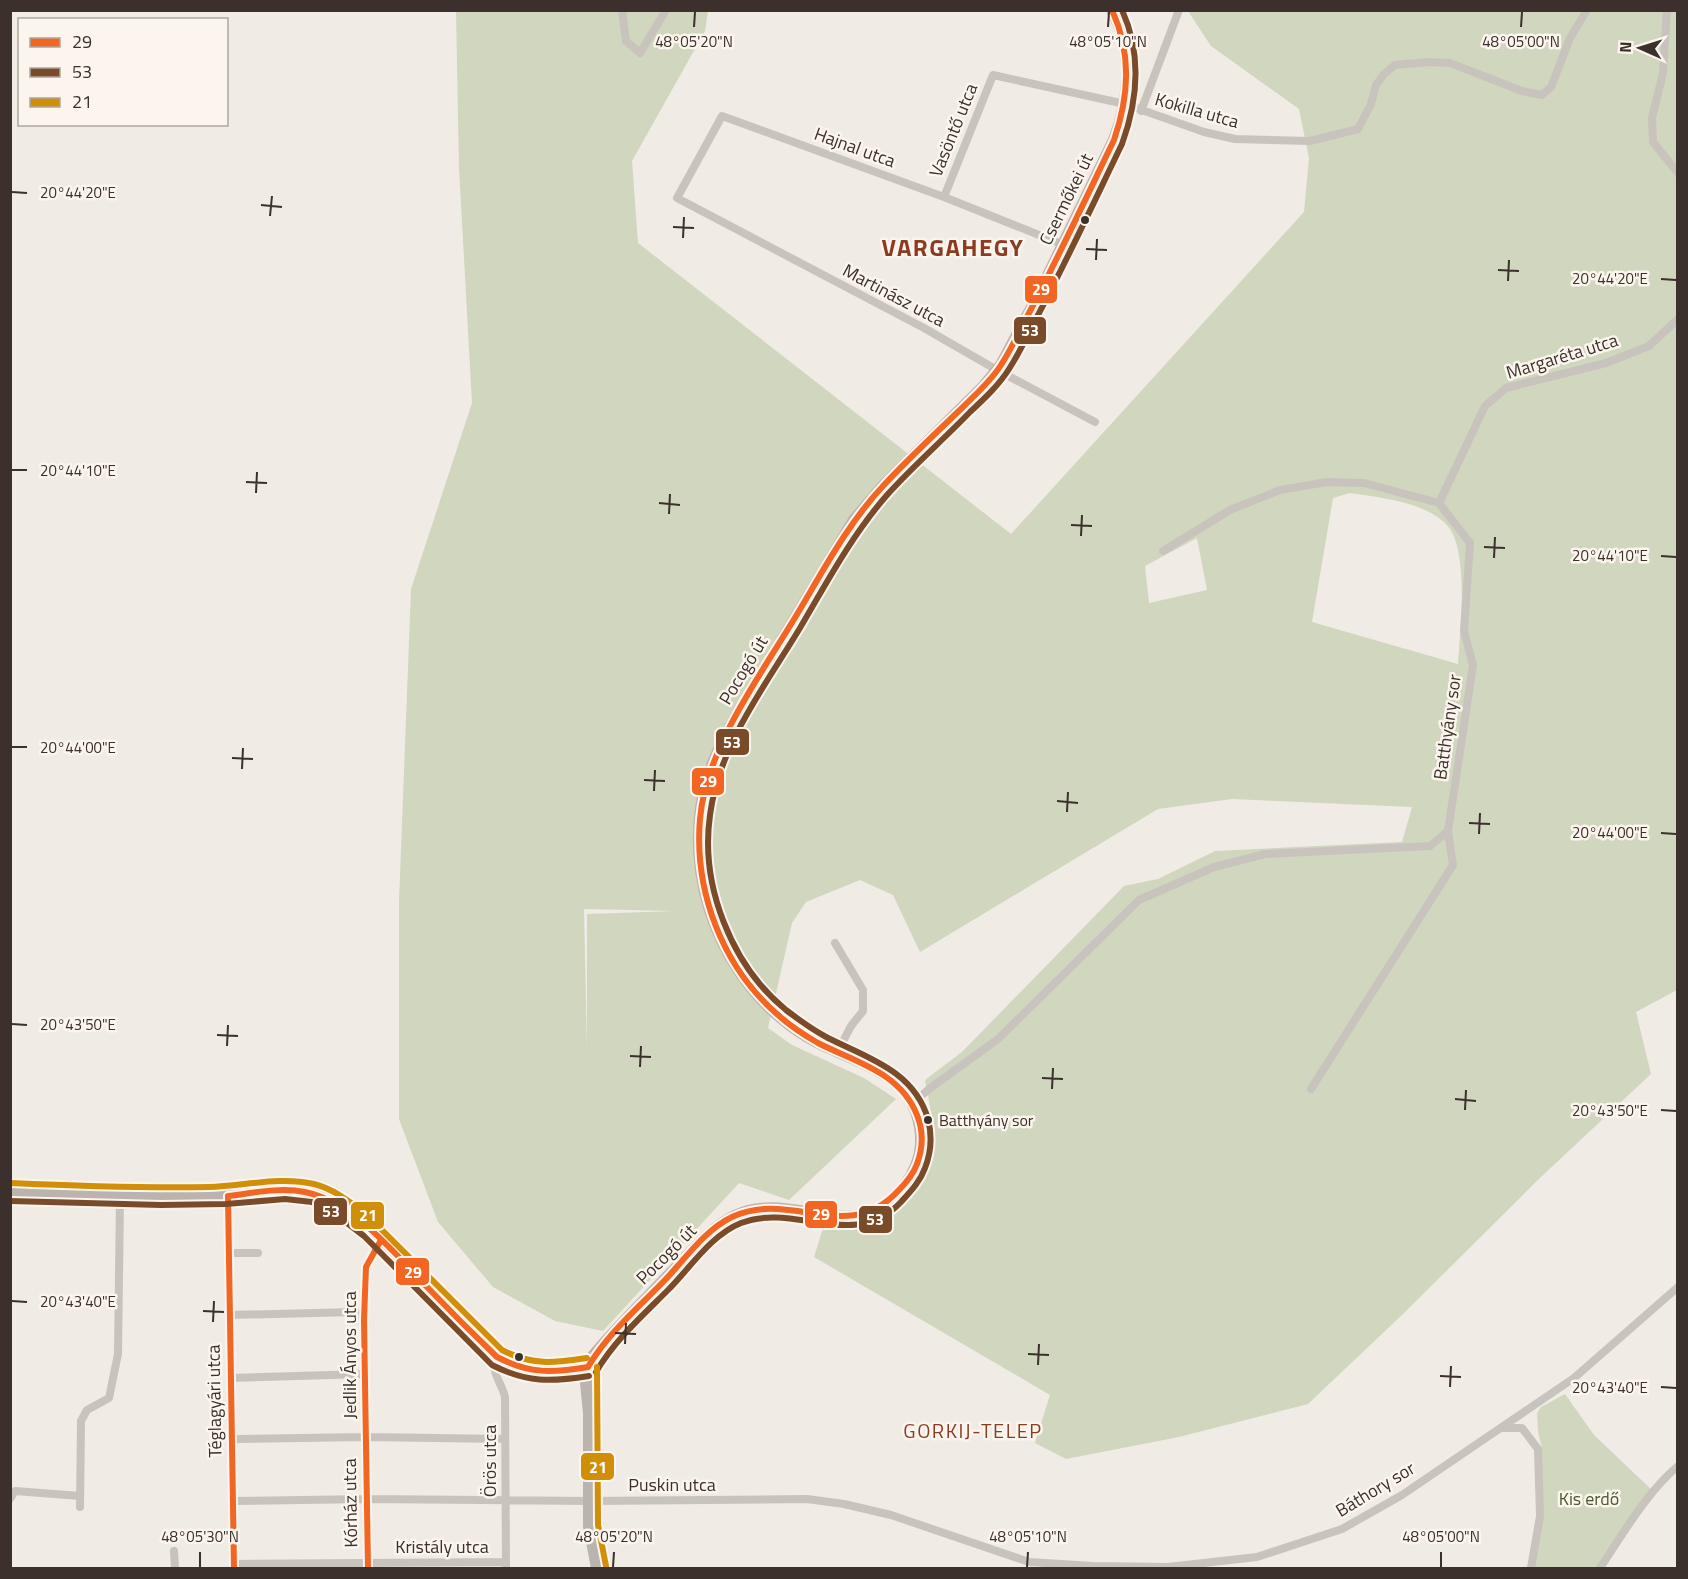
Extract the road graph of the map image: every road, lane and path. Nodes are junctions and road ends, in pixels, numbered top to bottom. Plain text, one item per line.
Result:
1 (622, 10) edge
2 (666, 10) edge
3 (1112, 10) edge
4 (1179, 10) edge
5 (1587, 10) edge
6 (1667, 12) edge
7 (1677, 17) edge
8 (993, 75) joint
9 (1125, 104) junction
10 (1141, 111) junction
11 (1677, 173) edge
12 (944, 197) junction
13 (677, 198) joint
14 (1064, 245) junction
15 (1677, 319) edge
16 (997, 370) junction
17 (1095, 422) dead end
18 (931, 439) joint
19 (1439, 503) junction
20 (1163, 551) dead end
21 (1448, 831) junction
22 (835, 943) dead end
23 (837, 1053) junction
24 (1311, 1089) dead end
25 (913, 1103) junction
26 (10, 1192) edge
27 (228, 1196) junction
28 (120, 1197) junction
29 (381, 1240) junction
30 (229, 1253) junction
31 (258, 1253) dead end
32 (1677, 1287) edge
33 (229, 1315) junction
34 (364, 1320) junction
35 (497, 1357) junction
36 (588, 1367) junction
37 (365, 1374) junction
38 (230, 1378) junction
39 (1500, 1428) junction
40 (366, 1437) junction
41 (505, 1438) junction
42 (232, 1439) junction
43 (1677, 1466) edge
44 (13, 1495) edge
45 (80, 1496) junction
46 (367, 1499) junction
47 (233, 1501) junction
48 (505, 1501) junction
49 (590, 1501) junction
50 (80, 1507) dead end
51 (174, 1551) dead end
52 (1257, 1557) junction
53 (1030, 1565) edge
54 (234, 1566) edge
55 (368, 1566) edge
56 (506, 1566) edge
57 (175, 1569) edge
58 (597, 1569) edge
59 (1260, 1569) edge
60 (1531, 1569) edge
61 (1599, 1569) edge

1 - 2 street
3 - 9 main road, Csermőkei út
4 - 10 street
5 - 10 street, Kokilla utca
6 - 7 street
6 - 11 street
8 - 9 street, Kokilla utca
8 - 12 street, Vasöntő utca
9 - 10 street, Kokilla utca
9 - 14 main road, Csermőkei út
12 - 13 street, Hajnal utca
12 - 14 street, Hajnal utca
13 - 16 street, Martinász utca
14 - 16 main road, Csermőkei út
15 - 19 street, Margaréta utca
16 - 17 street, Martinász utca
16 - 18 main road, Csermőkei út
18 - 23 main road, Pocogó út
19 - 20 street
19 - 21 street, Batthyány sor
21 - 24 street, Batthyány sor
21 - 25 street
22 - 23 street
23 - 25 main road, Pocogó út
25 - 36 main road, Pocogó út
26 - 28 main road
27 - 28 main road
27 - 29 main road
27 - 30 street, Téglagyári utca
28 - 45 street
29 - 34 street, Jedlik Ányos utca
29 - 35 main road
30 - 31 street
30 - 33 street, Téglagyári utca
32 - 39 street, Báthory sor
33 - 34 street
33 - 38 street, Téglagyári utca
34 - 37 street, Jedlik Ányos utca
35 - 36 main road
35 - 41 street, Örös utca
36 - 49 main road
37 - 38 street
37 - 40 street, Jedlik Ányos utca
38 - 42 street, Téglagyári utca
39 - 52 street, Báthory sor
39 - 60 street
40 - 41 street
40 - 42 street
40 - 46 street, Kórház utca
41 - 48 street, Örös utca
42 - 47 street, Téglagyári utca
43 - 61 street
44 - 45 street
45 - 50 street
46 - 47 street, Puskin utca
46 - 48 street, Puskin utca
46 - 55 street, Kórház utca
47 - 54 street, Téglagyári utca
48 - 49 street, Puskin utca
48 - 56 street, Örös utca
49 - 53 street, Puskin utca
49 - 58 main road
51 - 57 street
52 - 53 street, Báthory sor
52 - 59 street
54 - 55 street, Kristály utca
55 - 56 street, Kristály utca

